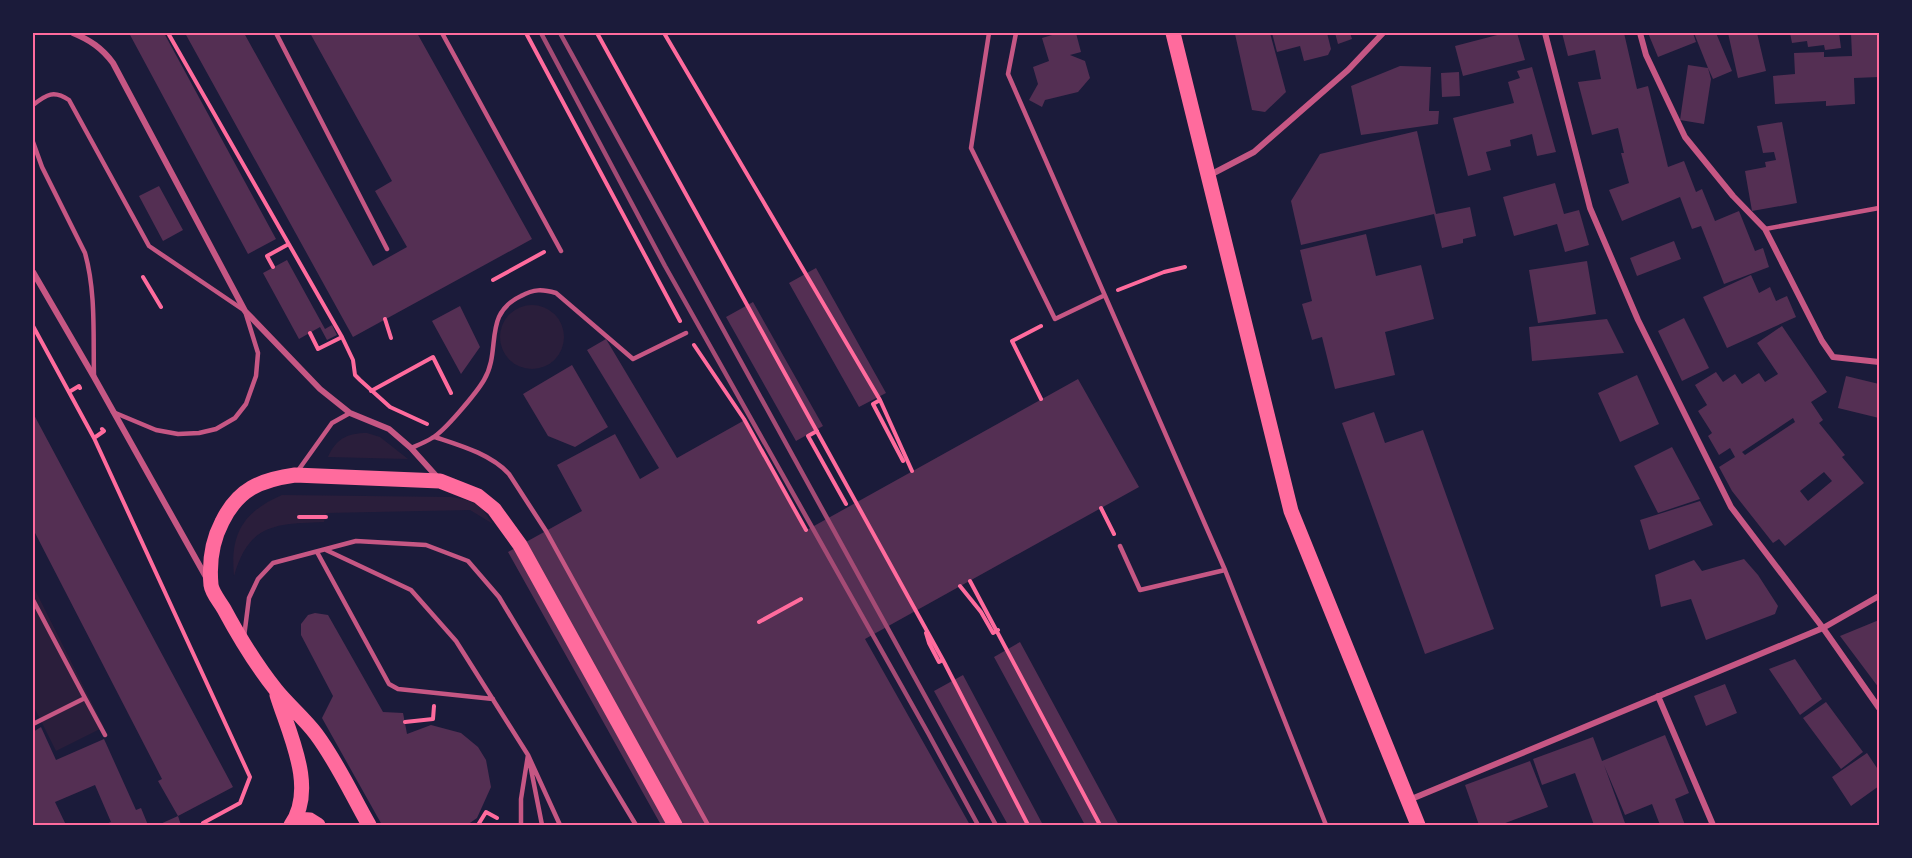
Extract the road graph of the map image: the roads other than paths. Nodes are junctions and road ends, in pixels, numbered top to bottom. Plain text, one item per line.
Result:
1 (73, 33) edge
2 (276, 33) edge
3 (442, 33) edge
4 (989, 33) edge
5 (1016, 33) edge
6 (1173, 33) edge
7 (1383, 33) edge
8 (1545, 33) edge
9 (1640, 33) edge
10 (33, 105) edge
11 (33, 142) edge
12 (1208, 177) junction
13 (1879, 208) edge
14 (1765, 229) junction
15 (387, 249) dead end
16 (561, 251) dead end
17 (33, 272) edge
18 (1104, 296) junction
19 (246, 311) junction
20 (686, 333) road end
21 (1879, 362) edge
22 (94, 377) junction
23 (113, 412) junction
24 (350, 413) junction
25 (435, 437) junction
26 (411, 448) junction
27 (295, 475) junction
28 (440, 481) junction
29 (1120, 546) road end
30 (326, 550) junction
31 (317, 552) junction
32 (1225, 570) junction
33 (212, 587) junction
34 (1879, 596) edge
35 (33, 600) edge
36 (1823, 628) junction
37 (243, 644) junction
38 (276, 689) junction
39 (1658, 696) junction
40 (85, 698) junction
41 (493, 699) junction
42 (1879, 708) edge
43 (33, 724) edge
44 (105, 735) dead end
45 (528, 755) junction
46 (1408, 800) junction
47 (294, 822) edge
48 (318, 825) edge
49 (369, 825) edge
50 (521, 825) edge
51 (542, 825) edge
52 (560, 825) edge
53 (636, 825) edge
54 (675, 825) edge
55 (708, 825) edge
56 (1326, 825) edge
57 (1418, 825) edge
58 (1713, 825) edge

1 - 19 street
2 - 15 lane
3 - 16 lane
4 - 18 lane
5 - 18 lane
6 - 12 main road
7 - 12 street
8 - 36 street
9 - 14 street
10 - 19 lane
11 - 22 lane
12 - 46 main road
13 - 14 lane
14 - 21 street
17 - 22 street
18 - 32 lane
19 - 23 lane
19 - 24 street
20 - 25 lane
22 - 23 street
23 - 33 street
24 - 26 street
24 - 27 lane
25 - 26 lane
25 - 55 lane
26 - 28 street
27 - 28 main road
27 - 33 main road
28 - 54 main road
29 - 32 lane
30 - 31 lane
30 - 41 lane
30 - 53 lane
31 - 37 lane
31 - 41 lane
32 - 56 lane
33 - 37 main road
34 - 36 street
35 - 40 lane
36 - 39 street
36 - 42 street
37 - 38 main road
38 - 47 main road
38 - 49 main road
39 - 46 street
39 - 58 street
40 - 43 lane
40 - 44 lane
41 - 45 lane
45 - 50 lane
45 - 51 lane
45 - 52 lane
46 - 57 main road
47 - 48 main road

